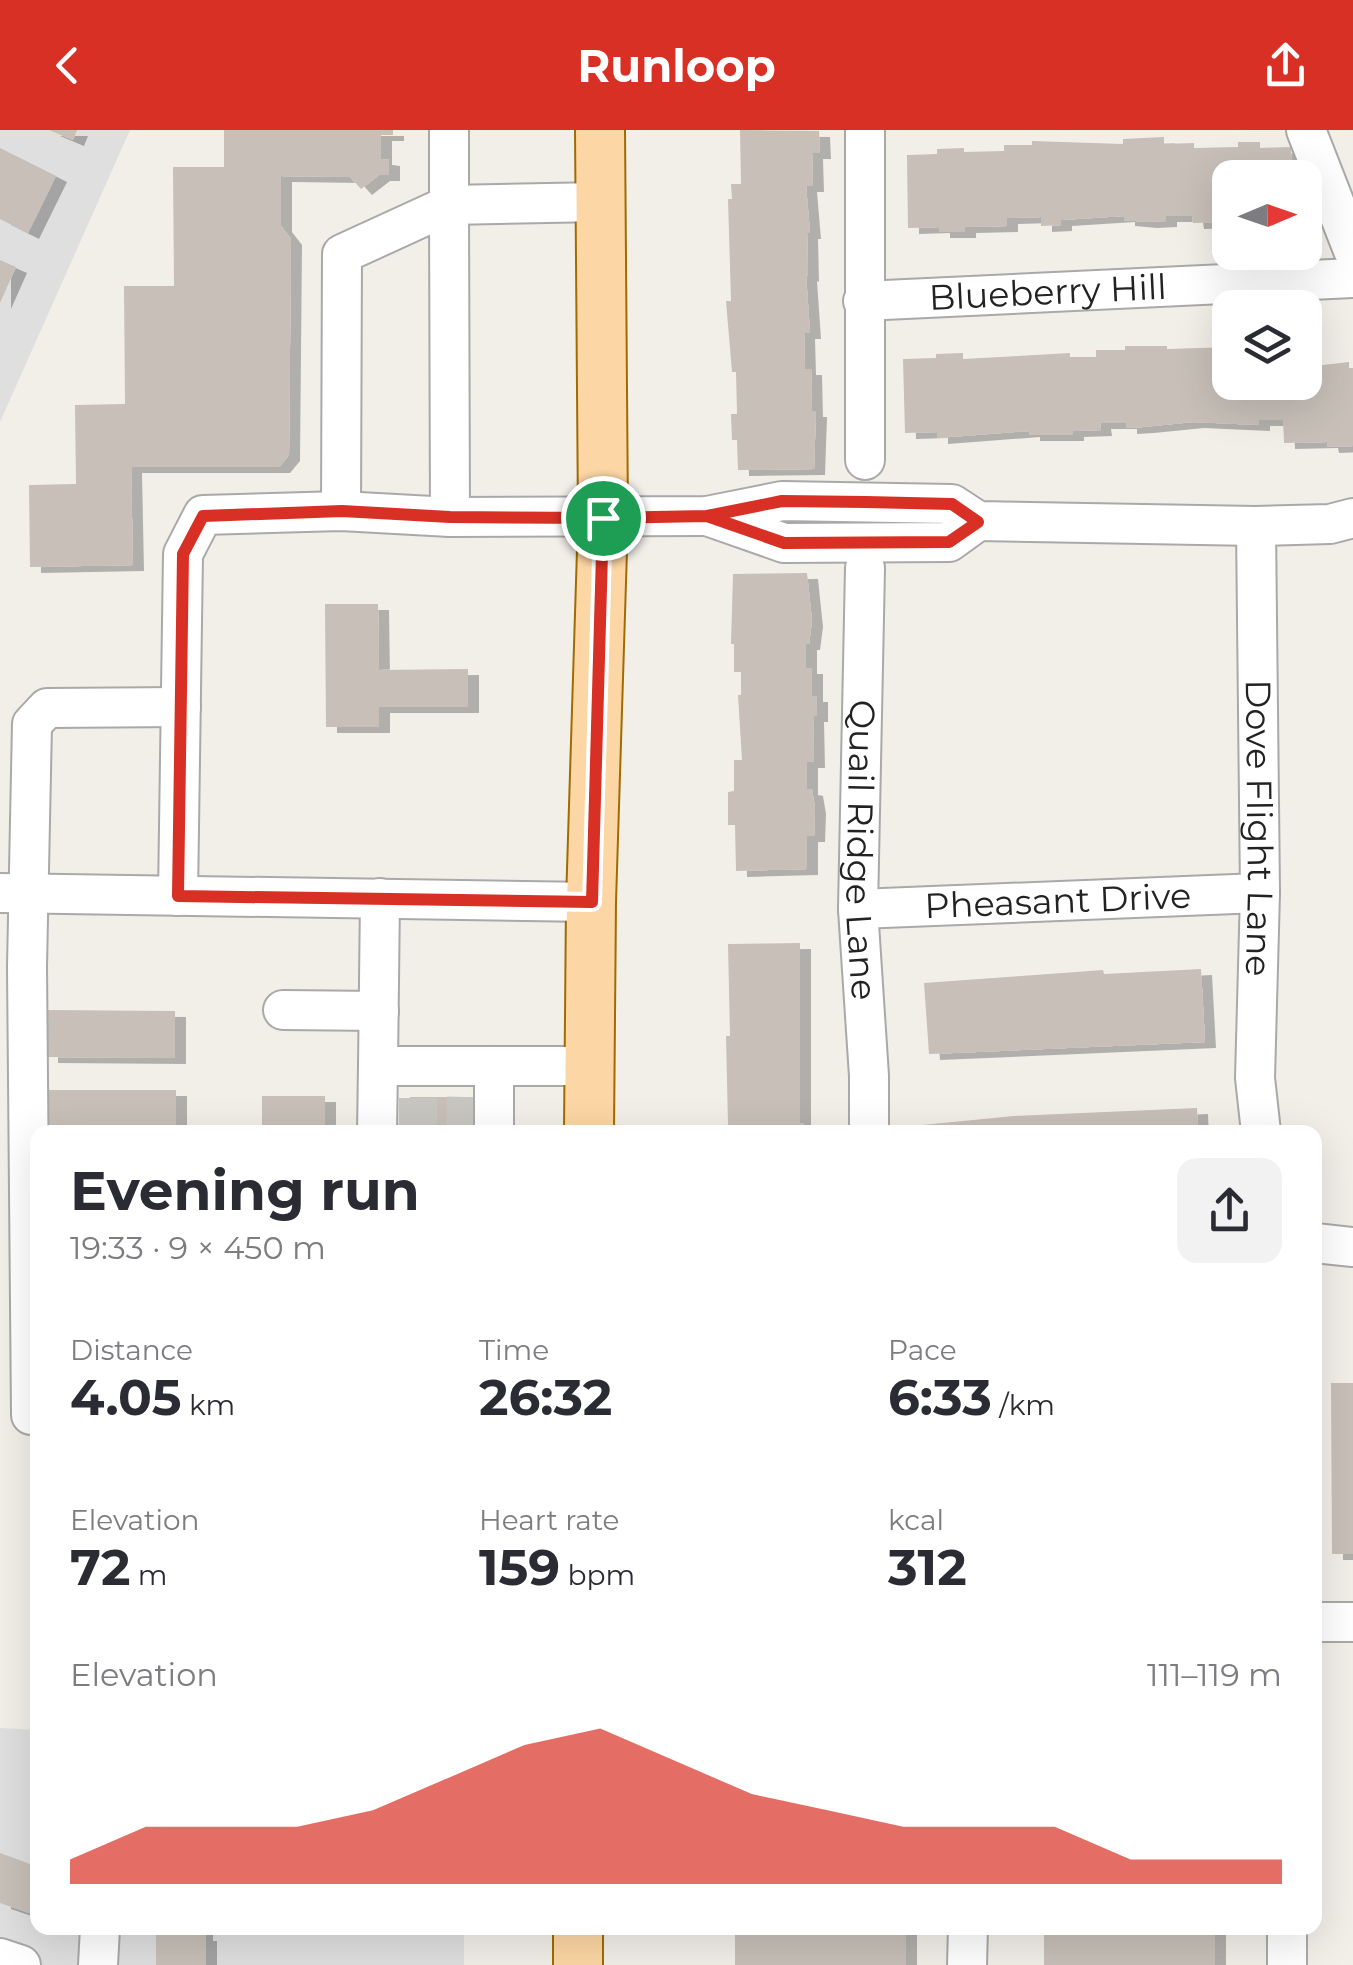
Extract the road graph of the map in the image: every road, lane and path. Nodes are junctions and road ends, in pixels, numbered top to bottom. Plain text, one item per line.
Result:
1 (449, 130) edge
2 (600, 130) edge
3 (865, 130) edge
4 (1306, 130) edge
5 (600, 202) junction
6 (449, 205) junction
7 (1353, 250) edge
8 (1353, 278) edge
9 (863, 301) junction
10 (865, 460) dead end
11 (866, 502) junction
12 (342, 511) junction
13 (707, 516) junction
14 (450, 517) junction
15 (603, 518) junction
16 (1353, 518) edge
17 (978, 522) junction
18 (1256, 526) junction
19 (866, 555) junction
20 (181, 707) junction
21 (1260, 892) junction
22 (14, 893) edge
23 (178, 896) junction
24 (380, 898) junction
25 (592, 902) junction
26 (858, 908) junction
27 (283, 1010) dead end
28 (379, 1011) junction
29 (378, 1066) junction
30 (590, 1066) junction
31 (449, 1079) junction
32 (377, 1125) edge
33 (488, 1125) tunnel mouth
34 (589, 1125) edge
35 (869, 1125) edge
36 (1260, 1125) edge
37 (1322, 1244) edge
38 (1353, 1247) edge
39 (30, 1415) edge
40 (1322, 1622) edge
41 (1353, 1622) edge
42 (100, 1935) edge
43 (578, 1935) edge
44 (968, 1935) edge
45 (1287, 1935) edge
46 (0, 1958) edge
47 (20, 1965) edge
48 (98, 1965) edge
49 (578, 1965) edge
50 (967, 1965) edge
51 (1287, 1965) edge

1 - 6 street
2 - 5 main road
3 - 9 street
4 - 7 street
5 - 6 street
5 - 15 main road
6 - 12 street
6 - 14 street
8 - 9 street, Blueberry Hill
9 - 10 street
11 - 13 street
11 - 17 street
11 - 19 street, Quail Ridge Lane
12 - 14 street
12 - 20 street
13 - 15 street
13 - 19 street
14 - 15 street
15 - 25 main road
16 - 18 street
17 - 18 street
17 - 19 street
18 - 21 street, Dove Flight Lane
19 - 26 street, Quail Ridge Lane
20 - 22 street
20 - 23 street
21 - 26 street, Pheasant Drive
21 - 36 street, Dove Flight Lane
22 - 23 street
22 - 39 street
23 - 24 street
24 - 25 street
24 - 28 street
25 - 30 main road
26 - 35 street, Quail Ridge Lane
27 - 28 street
28 - 29 street
29 - 31 street
29 - 32 street
30 - 31 street
30 - 34 main road
31 - 33 street
37 - 38 street
40 - 41 street
42 - 48 street
43 - 49 main road
44 - 50 street
45 - 51 street
46 - 47 street

